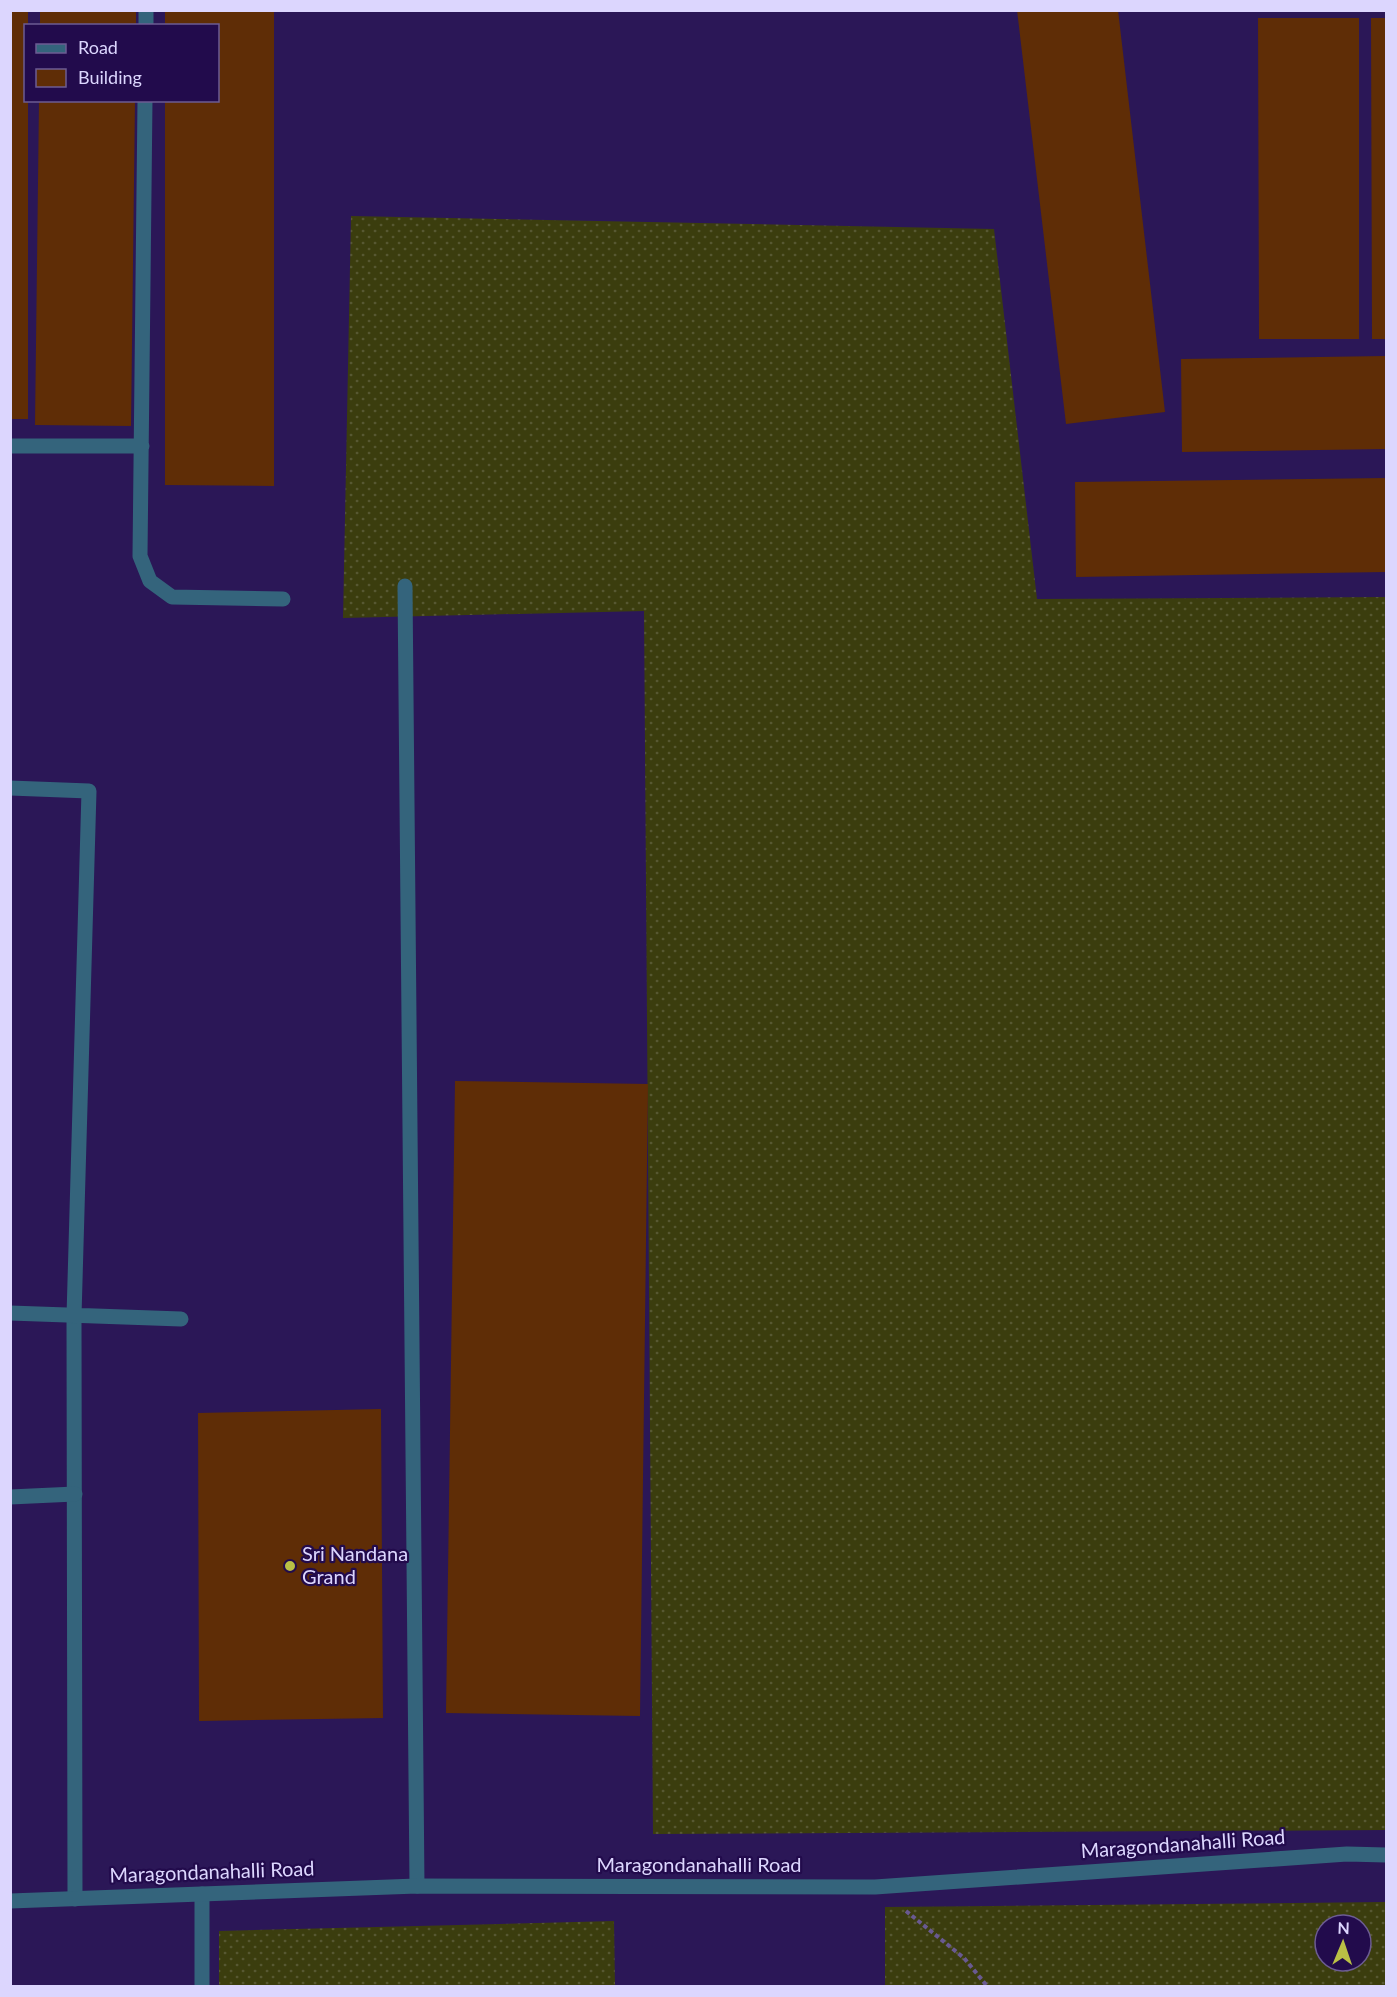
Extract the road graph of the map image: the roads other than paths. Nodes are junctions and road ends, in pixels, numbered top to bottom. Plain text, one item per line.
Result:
1 (146, 102) edge
2 (10, 446) edge
3 (142, 446) junction
4 (405, 586) dead end
5 (283, 599) dead end
6 (10, 788) edge
7 (10, 1313) edge
8 (74, 1316) junction
9 (181, 1319) dead end
10 (75, 1494) junction
11 (10, 1497) edge
12 (1386, 1855) edge
13 (417, 1886) junction
14 (202, 1894) junction
15 (75, 1899) junction
16 (10, 1901) edge
17 (202, 1986) edge

1 - 3 street
2 - 3 street
3 - 5 street
4 - 13 street
6 - 8 street
7 - 8 street
8 - 9 street
8 - 10 street
10 - 11 street
10 - 15 street
12 - 13 street, Maragondanahalli Road
13 - 14 street, Maragondanahalli Road
14 - 15 street, Maragondanahalli Road
14 - 17 street
15 - 16 street, Maragondanahalli Road

